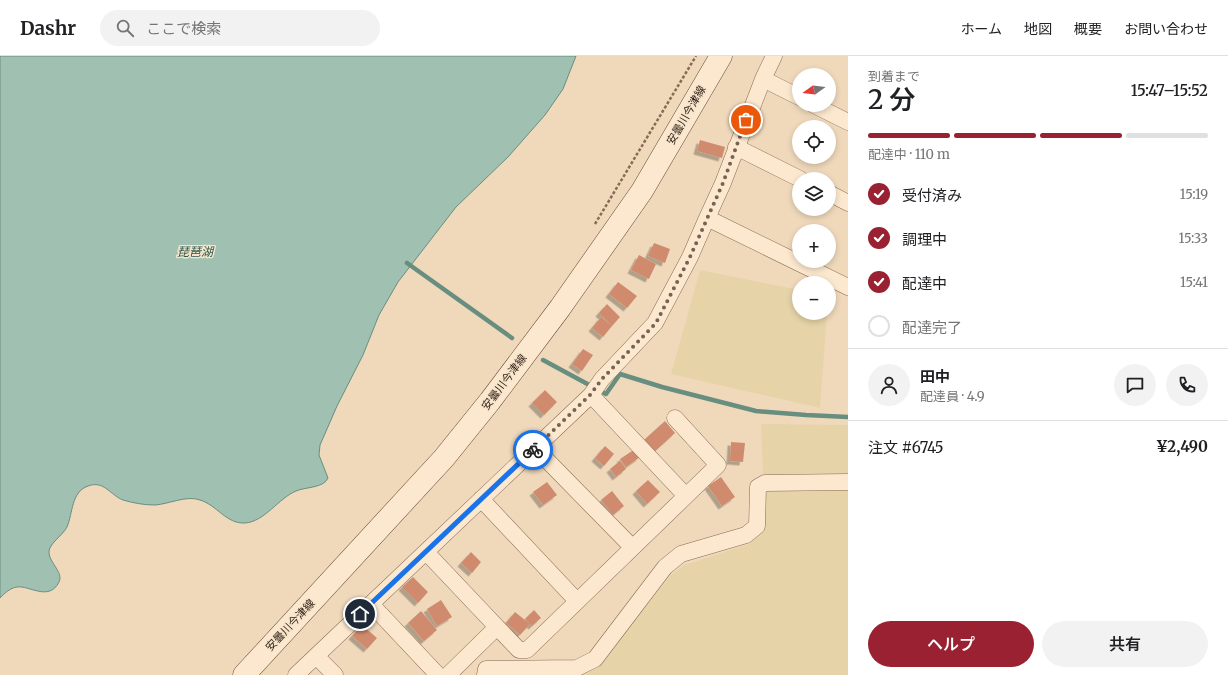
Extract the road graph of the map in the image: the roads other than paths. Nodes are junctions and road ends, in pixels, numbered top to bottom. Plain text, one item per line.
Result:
1 (721, 56) edge
2 (774, 56) edge
3 (763, 80) junction
4 (792, 94) edge
5 (828, 112) edge
6 (848, 122) edge
7 (736, 147) junction
8 (792, 175) edge
9 (836, 197) edge
10 (848, 203) edge
11 (708, 218) junction
12 (848, 287) edge
13 (592, 394) junction
14 (675, 418) dead end
15 (535, 448) junction
16 (848, 482) edge
17 (686, 496) junction
18 (481, 499) junction
19 (632, 548) junction
20 (426, 552) junction
21 (577, 601) junction
22 (371, 604) junction
23 (497, 627) junction
24 (316, 656) junction
25 (461, 662) junction
26 (486, 672) edge
27 (244, 675) edge
28 (296, 675) edge
29 (335, 675) edge
30 (438, 675) edge
31 (448, 675) edge

1 - 27 main road, 安曇川今津線
2 - 3 street
3 - 4 street
3 - 7 street
5 - 6 street
7 - 8 street
7 - 11 street
9 - 10 street
11 - 12 street
11 - 13 street
13 - 15 street
13 - 17 street
14 - 17 street
15 - 18 street
15 - 19 street
16 - 26 street
17 - 19 street
18 - 20 street
18 - 21 street
19 - 21 street
20 - 22 street
20 - 23 street
21 - 23 street
22 - 24 street
22 - 30 street
23 - 25 street
24 - 28 street
24 - 29 street
25 - 26 street
25 - 31 street

